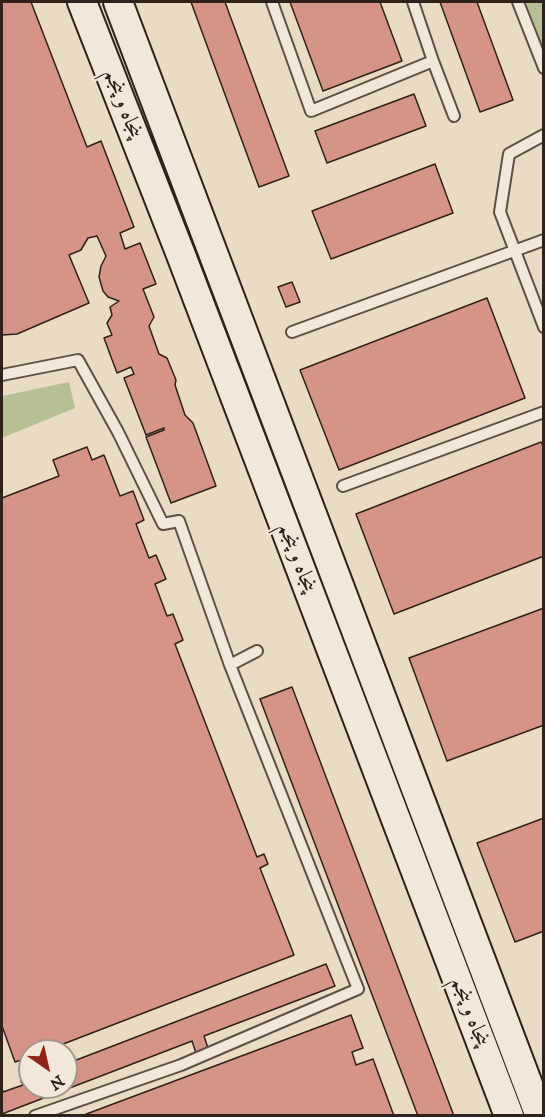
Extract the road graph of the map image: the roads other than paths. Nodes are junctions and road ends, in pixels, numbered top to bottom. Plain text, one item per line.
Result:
1 (82, 2) edge
2 (118, 2) edge
3 (272, 2) edge
4 (413, 2) edge
5 (518, 2) edge
6 (433, 61) junction
7 (543, 68) edge
8 (454, 116) dead end
9 (543, 135) edge
10 (543, 240) edge
11 (210, 244) junction
12 (514, 251) junction
13 (181, 255) junction
14 (543, 327) edge
15 (292, 332) dead end
16 (2, 375) edge
17 (543, 412) edge
18 (343, 486) dead end
19 (256, 651) dead end
20 (230, 665) junction
21 (35, 1116) edge
22 (509, 1116) edge
23 (540, 1116) edge

1 - 13 main road, پنجاه و پنجم
2 - 11 main road, پنجاه و پنجم
3 - 6 lane
4 - 6 lane
5 - 7 lane
6 - 8 lane
9 - 12 lane
10 - 12 lane
11 - 13 main road
11 - 23 main road, پنجاه و پنجم
12 - 14 lane
12 - 15 lane
13 - 22 main road, پنجاه و پنجم
16 - 20 lane
17 - 18 lane
19 - 20 lane
20 - 21 lane

